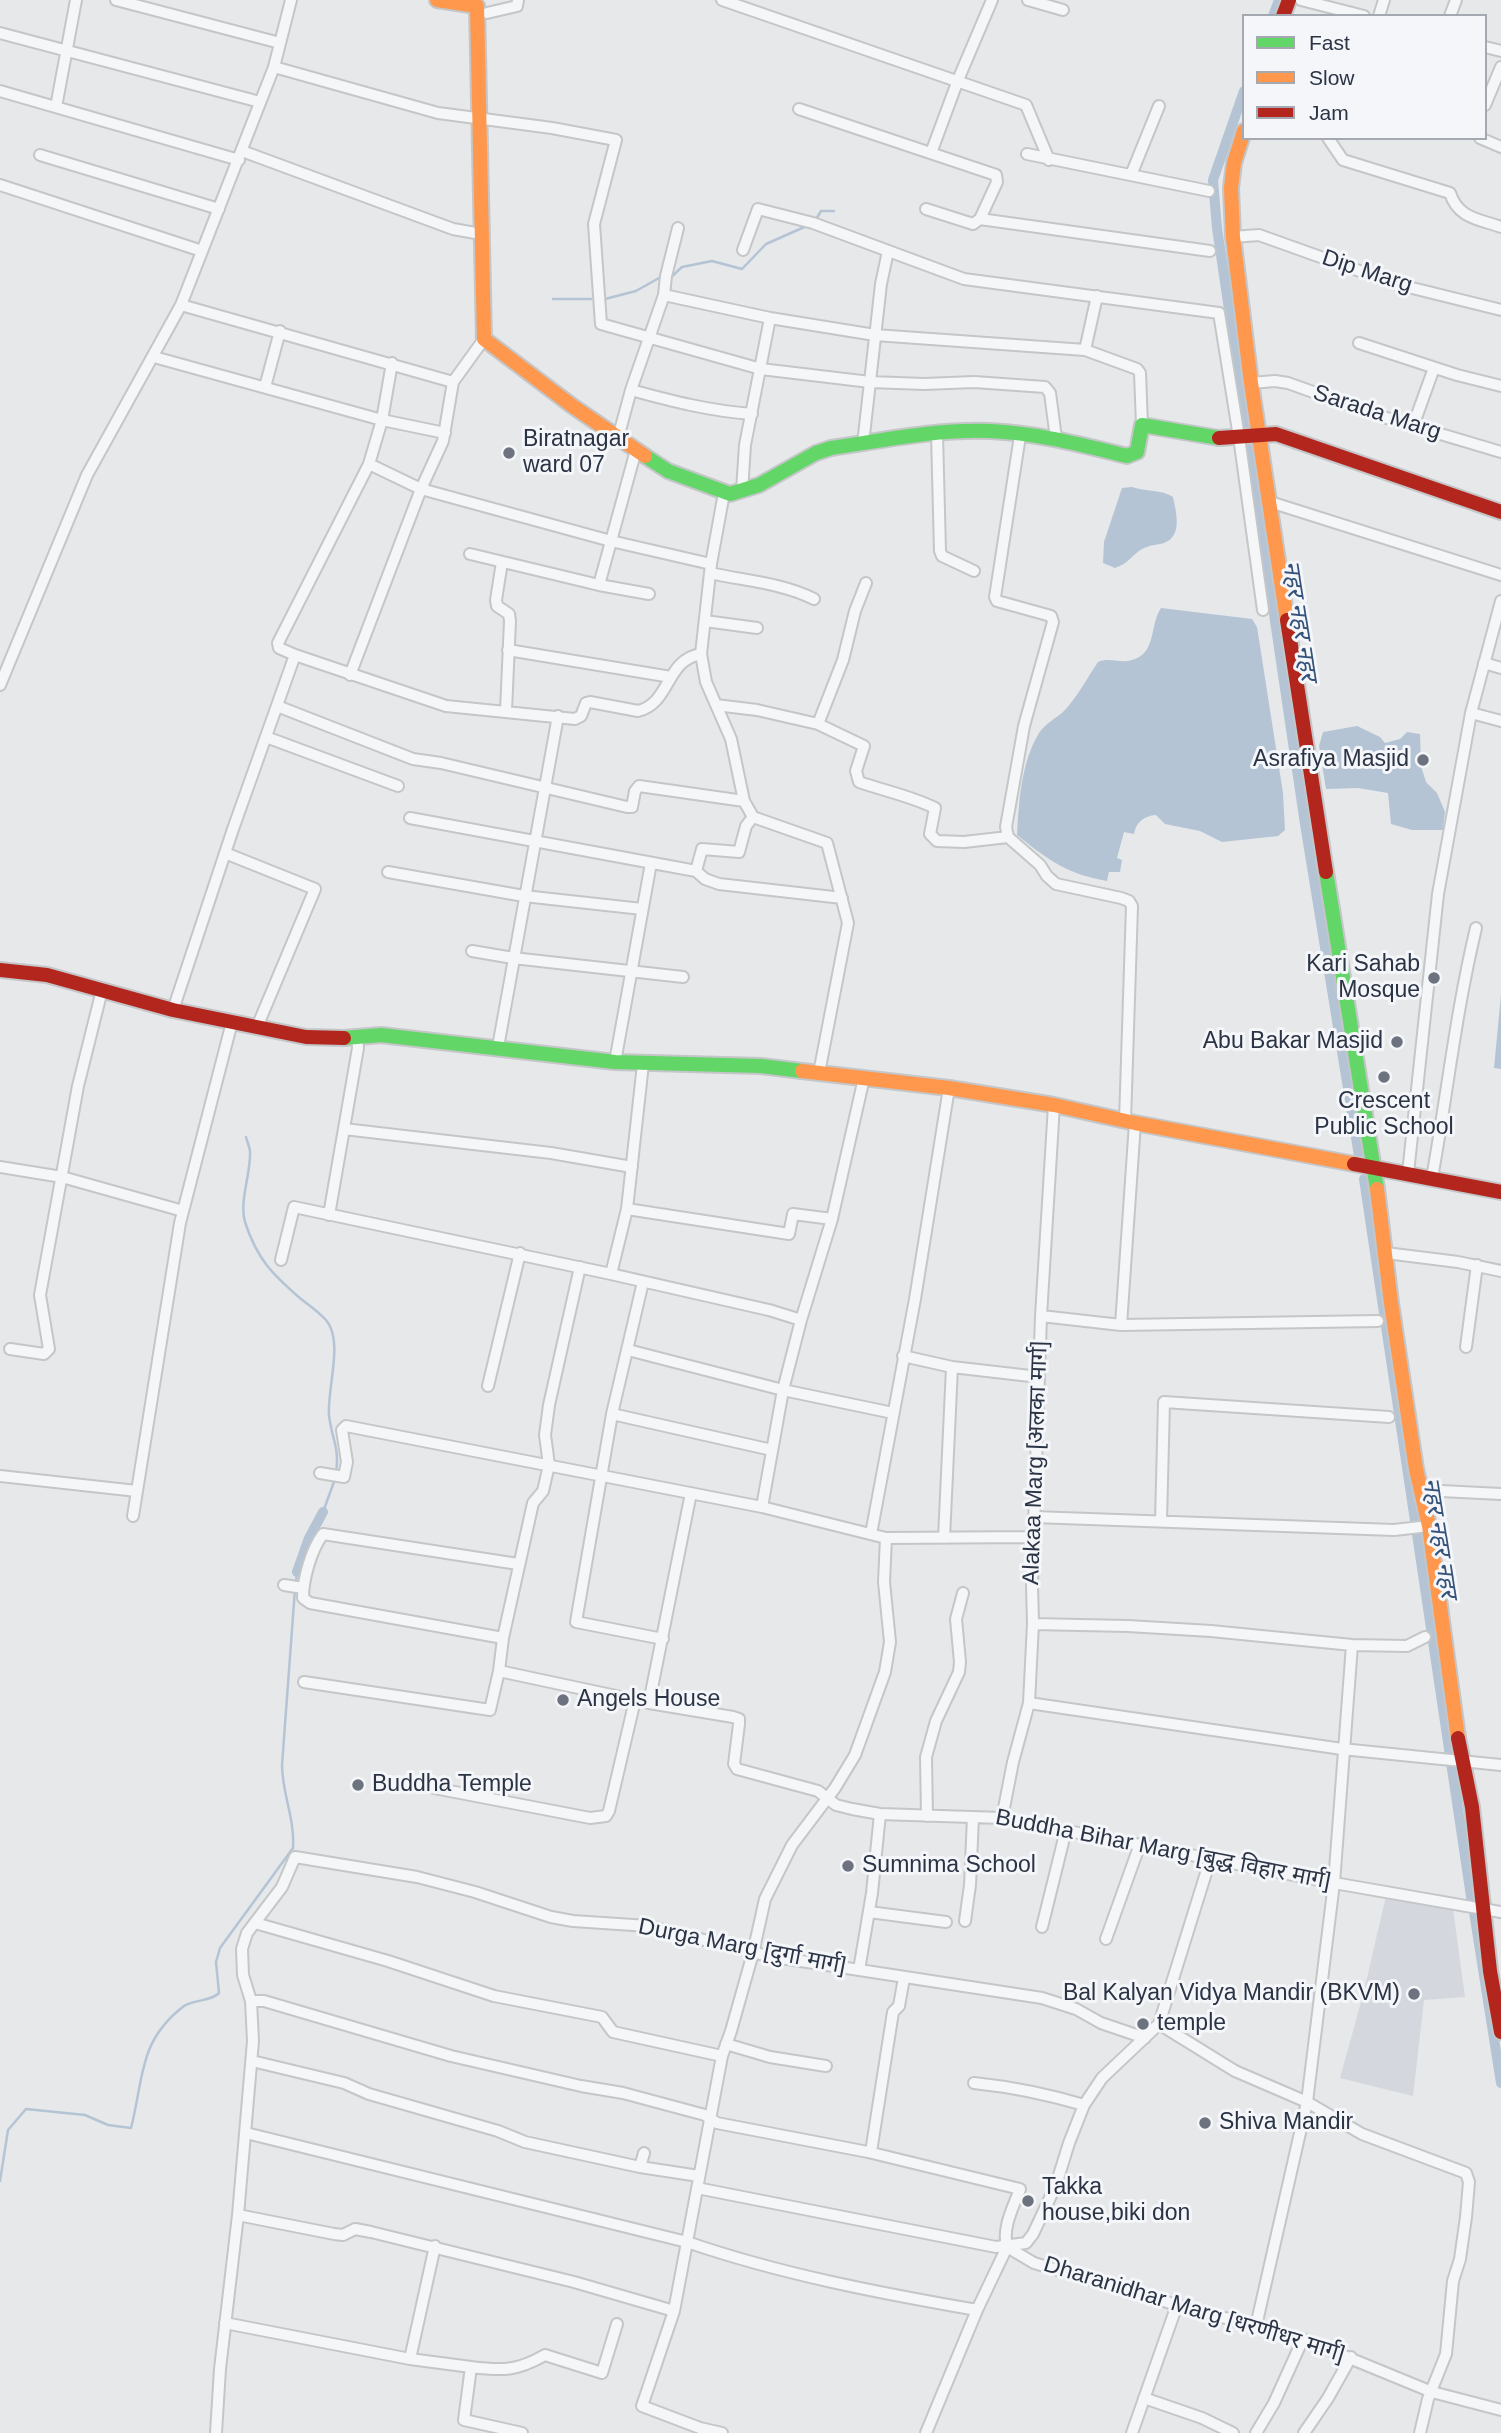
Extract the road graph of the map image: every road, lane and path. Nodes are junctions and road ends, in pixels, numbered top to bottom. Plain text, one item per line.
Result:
1 (76, 0) edge
2 (116, 0) edge
3 (290, 0) edge
4 (437, 0) edge
5 (489, 0) edge
6 (518, 0) edge
7 (722, 0) edge
8 (992, 0) edge
9 (1028, 0) edge
10 (1301, 0) edge
11 (1063, 10) dead end
12 (482, 12) junction
13 (1356, 14) edge
14 (0, 33) edge
15 (280, 43) junction
16 (67, 51) junction
17 (274, 67) junction
18 (1501, 67) edge
19 (958, 80) junction
20 (0, 91) edge
21 (1487, 97) edge
22 (260, 102) junction
23 (1158, 106) dead end
24 (56, 107) junction
25 (799, 109) dead end
26 (478, 120) junction
27 (1242, 137) edge
28 (1329, 140) edge
29 (1485, 140) edge
30 (1501, 147) edge
31 (931, 153) junction
32 (1027, 154) dead end
33 (40, 155) dead end
34 (241, 155) junction
35 (1049, 160) junction
36 (1131, 175) junction
37 (0, 185) edge
38 (1209, 191) dead end
39 (219, 209) junction
40 (926, 209) dead end
41 (980, 219) junction
42 (1501, 227) edge
43 (678, 228) dead end
44 (481, 234) junction
45 (1233, 237) junction
46 (743, 250) dead end
47 (202, 251) junction
48 (888, 251) junction
49 (1210, 251) dead end
50 (664, 295) junction
51 (1097, 296) junction
52 (181, 305) junction
53 (1501, 310) edge
54 (770, 318) junction
55 (280, 331) junction
56 (875, 335) junction
57 (650, 339) junction
58 (484, 340) junction
59 (1359, 343) dead end
60 (1085, 350) junction
61 (155, 357) junction
62 (392, 363) junction
63 (1434, 368) junction
64 (761, 369) junction
65 (870, 382) junction
66 (453, 383) junction
67 (1251, 383) junction
68 (1501, 386) edge
69 (265, 387) junction
70 (631, 390) junction
71 (751, 414) junction
72 (382, 419) junction
73 (1142, 425) junction
74 (1413, 426) junction
75 (445, 433) junction
76 (937, 435) junction
77 (1020, 436) junction
78 (1249, 436) junction
79 (618, 438) junction
80 (1056, 438) junction
81 (863, 444) junction
82 (636, 450) junction
83 (1501, 452) edge
84 (369, 464) junction
85 (421, 489) junction
86 (742, 491) junction
87 (724, 493) junction
88 (1270, 502) junction
89 (1501, 512) edge
90 (611, 541) junction
91 (470, 554) dead end
92 (502, 562) junction
93 (711, 569) junction
94 (975, 571) dead end
95 (1501, 575) edge
96 (866, 583) dead end
97 (599, 585) junction
98 (649, 594) dead end
99 (814, 599) dead end
100 (1501, 601) edge
101 (1263, 610) dead end
102 (705, 621) junction
103 (757, 628) dead end
104 (508, 650) junction
105 (701, 654) junction
106 (295, 655) junction
107 (1484, 663) junction
108 (1501, 668) edge
109 (351, 675) junction
110 (671, 677) junction
111 (0, 685) edge
112 (716, 705) junction
113 (277, 706) junction
114 (506, 711) junction
115 (1471, 713) junction
116 (558, 716) junction
117 (1501, 721) edge
118 (818, 724) junction
119 (266, 737) junction
120 (398, 786) dead end
121 (544, 789) junction
122 (744, 801) junction
123 (754, 817) junction
124 (410, 818) dead end
125 (1008, 837) junction
126 (535, 840) junction
127 (225, 853) junction
128 (651, 863) junction
129 (696, 871) junction
130 (388, 872) dead end
131 (524, 895) junction
132 (842, 898) junction
133 (642, 909) junction
134 (1476, 928) dead end
135 (471, 951) dead end
136 (513, 958) junction
137 (0, 970) edge
138 (630, 970) junction
139 (683, 977) dead end
140 (102, 990) junction
141 (173, 1010) junction
142 (232, 1022) junction
143 (257, 1027) junction
144 (357, 1036) junction
145 (498, 1047) junction
146 (615, 1062) junction
147 (643, 1064) junction
148 (818, 1073) junction
149 (864, 1078) junction
150 (949, 1088) junction
151 (1054, 1105) junction
152 (1130, 1122) junction
153 (344, 1129) junction
154 (0, 1167) edge
155 (632, 1167) junction
156 (1375, 1169) junction
157 (1408, 1173) junction
158 (62, 1177) junction
159 (1432, 1178) junction
160 (1501, 1192) edge
161 (627, 1209) junction
162 (183, 1211) junction
163 (329, 1215) junction
164 (832, 1219) junction
165 (1386, 1253) junction
166 (520, 1254) junction
167 (281, 1260) dead end
168 (1477, 1265) junction
169 (580, 1267) junction
170 (1501, 1271) edge
171 (611, 1274) junction
172 (643, 1282) junction
173 (1041, 1316) junction
174 (801, 1320) junction
175 (1378, 1321) dead end
176 (1121, 1325) junction
177 (1466, 1347) dead end
178 (10, 1349) dead end
179 (628, 1350) junction
180 (903, 1356) junction
181 (952, 1367) junction
182 (1039, 1377) junction
183 (488, 1386) dead end
184 (783, 1390) junction
185 (893, 1413) junction
186 (612, 1415) junction
187 (1390, 1417) dead end
188 (772, 1450) junction
189 (548, 1465) junction
190 (320, 1473) dead end
191 (601, 1475) junction
192 (0, 1476) edge
193 (1421, 1490) junction
194 (137, 1491) junction
195 (691, 1493) junction
196 (1501, 1493) edge
197 (762, 1507) junction
198 (133, 1516) dead end
199 (1034, 1517) junction
200 (1161, 1521) junction
201 (1426, 1527) junction
202 (871, 1534) junction
203 (1033, 1537) junction
204 (886, 1538) junction
205 (944, 1538) junction
206 (518, 1564) junction
207 (284, 1585) dead end
208 (303, 1588) junction
209 (963, 1593) dead end
210 (1033, 1624) junction
211 (1424, 1637) dead end
212 (503, 1638) junction
213 (663, 1639) junction
214 (1352, 1645) junction
215 (499, 1671) junction
216 (304, 1682) dead end
217 (635, 1700) junction
218 (649, 1703) junction
219 (1029, 1703) junction
220 (1342, 1749) junction
221 (1461, 1760) junction
222 (1501, 1765) edge
223 (434, 1788) dead end
224 (827, 1798) junction
225 (880, 1814) junction
226 (927, 1816) junction
227 (973, 1817) junction
228 (1002, 1818) junction
229 (1066, 1830) junction
230 (1140, 1844) junction
231 (1211, 1857) junction
232 (1334, 1883) junction
233 (1483, 1909) junction
234 (869, 1912) junction
235 (1501, 1912) edge
236 (965, 1921) dead end
237 (946, 1922) dead end
238 (255, 1923) junction
239 (1042, 1927) dead end
240 (1106, 1940) dead end
241 (753, 1953) junction
242 (859, 1970) junction
243 (904, 1978) junction
244 (251, 2001) junction
245 (1159, 2024) junction
246 (1501, 2032) edge
247 (1145, 2038) junction
248 (726, 2044) junction
249 (722, 2056) junction
250 (252, 2062) junction
251 (826, 2066) dead end
252 (974, 2083) dead end
253 (1307, 2102) junction
254 (1084, 2105) junction
255 (711, 2117) junction
256 (246, 2133) junction
257 (644, 2152) dead end
258 (871, 2152) junction
259 (640, 2167) junction
260 (699, 2176) junction
261 (696, 2188) junction
262 (238, 2215) junction
263 (687, 2242) junction
264 (435, 2246) junction
265 (1007, 2247) junction
266 (1177, 2305) junction
267 (976, 2310) junction
268 (674, 2311) junction
269 (225, 2323) junction
270 (617, 2325) dead end
271 (1256, 2326) junction
272 (1303, 2339) junction
273 (1351, 2357) junction
274 (410, 2358) junction
275 (471, 2367) junction
276 (1432, 2392) junction
277 (1144, 2399) junction
278 (1501, 2410) edge
279 (216, 2433) edge
280 (522, 2433) edge
281 (722, 2433) edge
282 (926, 2433) edge
283 (1132, 2433) edge
284 (1233, 2433) edge
285 (1256, 2433) edge
286 (1304, 2433) edge
287 (1420, 2433) edge

1 - 16 street
2 - 15 street
3 - 15 street
4 - 12 main road
5 - 12 street
6 - 12 street
7 - 19 street
8 - 19 street
9 - 11 street
10 - 13 street
12 - 26 main road
14 - 16 street
15 - 17 street
16 - 22 street
16 - 24 street
17 - 22 street
17 - 26 street
18 - 21 street
19 - 31 street
19 - 35 street
20 - 24 street
22 - 34 street
23 - 36 street
24 - 34 street
25 - 31 street
26 - 44 main road
26 - 57 street
27 - 45 main road
28 - 42 street
29 - 30 street
31 - 41 street
32 - 35 street
33 - 39 street
34 - 39 street
34 - 44 street
35 - 36 street
36 - 38 street
37 - 47 street
39 - 47 street
40 - 41 street
41 - 49 street
43 - 50 street
44 - 58 main road
45 - 53 street, Dip Marg
45 - 67 main road
46 - 48 street
47 - 52 street
48 - 51 street
48 - 56 street
50 - 54 street
50 - 57 street
51 - 60 street
51 - 78 street
52 - 55 street
52 - 61 street
54 - 56 street
54 - 64 street
55 - 62 street
55 - 69 street
56 - 60 street
56 - 65 street
57 - 64 street
57 - 70 street
58 - 66 street
58 - 79 main road
59 - 63 street
60 - 73 street
61 - 69 street
61 - 111 street
62 - 66 street
62 - 72 street
63 - 68 street
63 - 74 street
64 - 65 street
64 - 71 street
65 - 80 street
65 - 81 street
66 - 75 street
67 - 74 street, Sarada Marg
67 - 78 main road
69 - 72 street
70 - 71 street
70 - 79 street
71 - 86 street
72 - 75 street
72 - 84 street
73 - 78 main road
73 - 80 main road
74 - 83 street, Sarada Marg
75 - 85 street
76 - 77 main road
76 - 81 main road
76 - 94 street
77 - 80 main road
77 - 125 street
78 - 88 main road
78 - 89 main road
78 - 101 street
79 - 82 main road
81 - 86 main road
82 - 87 main road
82 - 90 street
84 - 85 street
84 - 106 street
85 - 90 street
85 - 109 street
86 - 87 main road
87 - 93 street
88 - 95 street
88 - 156 main road
90 - 93 street
90 - 97 street
91 - 92 street
92 - 97 street
92 - 104 street
93 - 99 street
93 - 102 street
96 - 118 street
97 - 98 street
100 - 107 street
102 - 103 street
102 - 105 street
104 - 110 street
104 - 114 street
105 - 110 street
105 - 112 street
106 - 109 street
106 - 113 street
107 - 108 street
107 - 115 street
109 - 114 street
110 - 116 street
112 - 118 street
112 - 122 street
113 - 119 street
113 - 121 street
114 - 116 street
115 - 117 street
115 - 157 street
116 - 121 street
118 - 125 street
119 - 120 street
119 - 127 street
121 - 122 street
121 - 126 street
122 - 123 street
123 - 129 street
123 - 132 street
124 - 126 street
125 - 152 street
126 - 128 street
126 - 131 street
127 - 141 street
127 - 143 street
128 - 129 street
128 - 133 street
129 - 132 street
130 - 131 street
131 - 133 street
131 - 136 street
132 - 148 street
133 - 138 street
134 - 159 street
135 - 136 street
136 - 138 street
136 - 145 street
137 - 140 main road
138 - 139 street
138 - 146 street
140 - 141 main road
140 - 158 street
141 - 142 main road
142 - 143 main road
142 - 162 street
143 - 144 main road
144 - 145 main road
144 - 153 street
145 - 146 main road
146 - 147 main road
147 - 148 main road
147 - 155 street
148 - 149 main road
149 - 150 main road
149 - 164 street
150 - 151 main road
150 - 180 street
151 - 152 main road
151 - 173 street, Alakaa Marg [अलका मार्ग]
152 - 156 main road
152 - 176 street
153 - 155 street
153 - 163 street
154 - 158 street
155 - 161 street
156 - 157 main road
156 - 165 main road
157 - 159 main road
158 - 162 street
158 - 178 street
159 - 160 main road
161 - 164 street
161 - 171 street
162 - 194 street
163 - 166 street
163 - 167 street
164 - 174 street
165 - 168 street
165 - 193 main road
166 - 169 street
166 - 183 street
168 - 170 street
168 - 177 street
169 - 171 street
169 - 189 street
171 - 172 street
172 - 174 street
172 - 179 street
173 - 176 street
173 - 182 street, Alakaa Marg [अलका मार्ग]
174 - 184 street
175 - 176 street
179 - 184 street
179 - 186 street
180 - 181 street
180 - 185 street
181 - 182 street
181 - 205 street
182 - 199 street, Alakaa Marg [अलका मार्ग]
184 - 185 street
184 - 188 street
185 - 202 street
186 - 188 street
186 - 191 street
187 - 200 street
188 - 197 street
189 - 190 street
189 - 191 street
189 - 206 street
191 - 195 street
191 - 213 street
192 - 194 street
193 - 196 street
193 - 201 main road
194 - 198 street
195 - 197 street
195 - 213 street
197 - 202 street
199 - 200 street
199 - 203 street, Alakaa Marg [अलका मार्ग]
200 - 201 street
201 - 221 main road
202 - 204 street
203 - 205 street
203 - 210 street, Alakaa Marg [अलका मार्ग]
204 - 205 street
204 - 224 street
206 - 208 street
206 - 212 street
207 - 208 street
208 - 212 street
209 - 226 street
210 - 214 street
210 - 219 street, Alakaa Marg [अलका मार्ग]
211 - 214 street
212 - 215 street
213 - 218 street
214 - 220 street
215 - 216 street
215 - 217 street, Buddha Bihar Marg [बुद्ध विहार मार्ग]
217 - 218 street, Buddha Bihar Marg [बुद्ध विहार मार्ग]
217 - 223 street
218 - 224 street, Buddha Bihar Marg [बुद्ध विहार मार्ग]
219 - 220 street
219 - 228 street, Alakaa Marg [अलका मार्ग]
220 - 221 street
220 - 232 street
221 - 222 street
221 - 233 main road
224 - 225 street, Buddha Bihar Marg [बुद्ध विहार मार्ग]
224 - 241 street
225 - 226 street, Buddha Bihar Marg [बुद्ध विहार मार्ग]
225 - 234 street
226 - 227 street, Buddha Bihar Marg [बुद्ध विहार मार्ग]
227 - 228 street, Buddha Bihar Marg [बुद्ध विहार मार्ग]
227 - 236 street
228 - 229 street, Buddha Bihar Marg [बुद्ध विहार मार्ग]
229 - 230 street, Buddha Bihar Marg [बुद्ध विहार मार्ग]
229 - 239 street
230 - 231 street, Buddha Bihar Marg [बुद्ध विहार मार्ग]
230 - 240 street
231 - 232 street, Buddha Bihar Marg [बुद्ध विहार मार्ग]
231 - 245 street
232 - 233 street, Buddha Bihar Marg [बुद्ध विहार मार्ग]
232 - 253 street
233 - 235 street, Buddha Bihar Marg [बुद्ध विहार मार्ग]
233 - 246 main road
234 - 237 street
234 - 242 street
238 - 241 street, Durga Marg [दुर्गा मार्ग]
238 - 244 street
238 - 249 street
241 - 242 street, Durga Marg [दुर्गा मार्ग]
241 - 248 street
242 - 243 street, Durga Marg [दुर्गा मार्ग]
243 - 247 street, Durga Marg [दुर्गा मार्ग]
243 - 258 street
244 - 250 street
244 - 255 street
245 - 247 street
245 - 253 street
247 - 254 street
248 - 249 street
248 - 251 street
249 - 255 street
250 - 256 street
250 - 259 street
252 - 254 street
253 - 271 street
253 - 276 street
254 - 265 street
255 - 258 street
255 - 260 street
256 - 262 street
256 - 263 street
257 - 259 street
258 - 265 street
259 - 260 street
260 - 261 street
261 - 263 street
261 - 265 street
262 - 264 street
262 - 269 street
263 - 267 street
263 - 268 street
264 - 268 street
264 - 274 street
265 - 266 street, Dharanidhar Marg [धरणीधर मार्ग]
265 - 267 street
266 - 271 street, Dharanidhar Marg [धरणीधर मार्ग]
266 - 277 street
267 - 282 street
268 - 281 street
269 - 274 street
269 - 279 street
270 - 275 street
271 - 272 street, Dharanidhar Marg [धरणीधर मार्ग]
272 - 273 street, Dharanidhar Marg [धरणीधर मार्ग]
272 - 285 street
273 - 276 street, Dharanidhar Marg [धरणीधर मार्ग]
273 - 286 street
274 - 275 street
275 - 280 street
276 - 278 street, Dharanidhar Marg [धरणीधर मार्ग]
276 - 287 street
277 - 283 street
277 - 284 street

